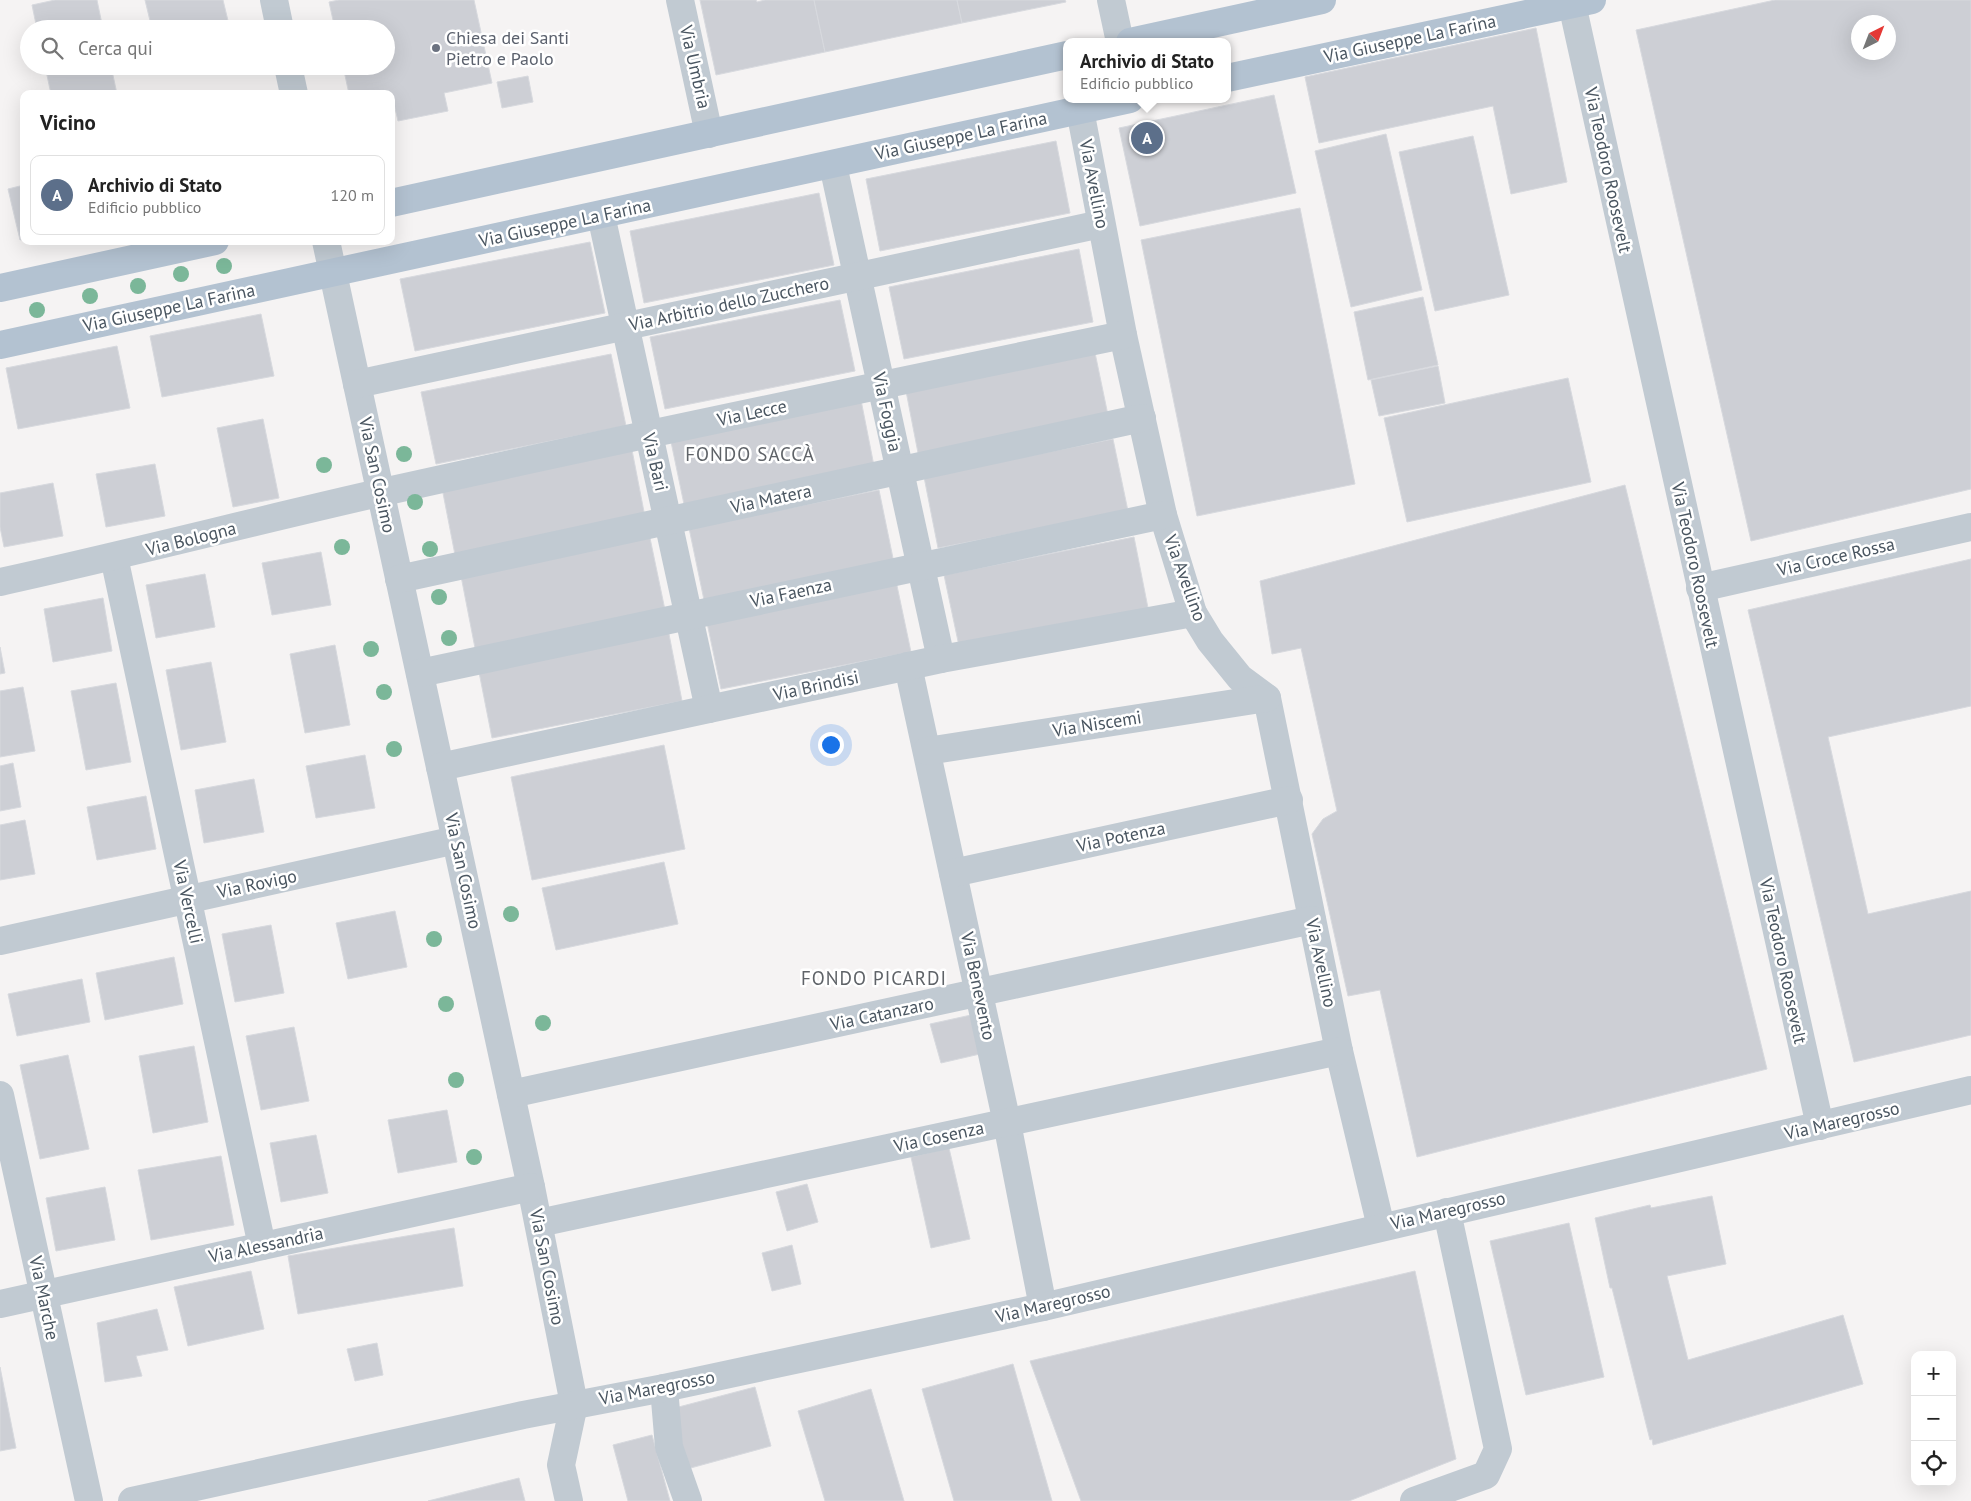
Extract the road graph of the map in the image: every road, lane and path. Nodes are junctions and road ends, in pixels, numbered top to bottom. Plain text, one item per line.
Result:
1 (274, 0) edge
2 (680, 0) edge
3 (1111, 0) edge
4 (1322, 0) edge
5 (1582, 2) edge
6 (278, 20) edge
7 (1119, 38) edge
8 (1148, 38) edge
9 (1063, 57) edge
10 (290, 75) edge
11 (1231, 77) edge
12 (293, 90) edge
13 (1112, 103) edge
14 (1080, 110) junction
15 (709, 134) junction
16 (833, 165) junction
17 (395, 202) edge
18 (601, 215) junction
19 (1101, 224) junction
20 (196, 245) edge
21 (327, 245) edge
22 (333, 273) junction
23 (857, 276) junction
24 (0, 288) edge
25 (625, 326) junction
26 (1123, 335) junction
27 (0, 345) edge
28 (357, 384) junction
29 (881, 385) junction
30 (1142, 418) junction
31 (649, 435) junction
32 (900, 471) junction
33 (381, 492) junction
34 (1162, 514) junction
35 (668, 521) junction
36 (1971, 527) edge
37 (114, 557) junction
38 (921, 565) junction
39 (399, 579) junction
40 (0, 582) edge
41 (1700, 588) junction
42 (1193, 613) junction
43 (688, 615) junction
44 (941, 659) junction
45 (908, 666) junction
46 (420, 673) junction
47 (1267, 698) junction
48 (709, 709) junction
49 (927, 751) junction
50 (440, 767) junction
51 (1289, 800) junction
52 (456, 840) junction
53 (953, 873) junction
54 (188, 899) junction
55 (1312, 920) junction
56 (0, 940) edge
57 (979, 993) junction
58 (1339, 1051) junction
59 (1971, 1090) edge
60 (511, 1094) junction
61 (0, 1095) edge
62 (1008, 1123) junction
63 (1820, 1126) junction
64 (531, 1187) junction
65 (1447, 1212) junction
66 (539, 1223) junction
67 (1381, 1227) junction
68 (262, 1246) junction
69 (43, 1294) junction
70 (0, 1304) edge
71 (1043, 1307) junction
72 (664, 1388) junction
73 (574, 1404) junction
74 (89, 1501) edge
75 (132, 1501) edge
76 (569, 1501) edge
77 (688, 1501) edge
78 (1414, 1501) edge

1 - 6 street
2 - 15 street, Via Umbria
3 - 7 street
4 - 8 main road
5 - 11 main road, Via Giuseppe La Farina
5 - 41 street, Via Teodoro Roosevelt
9 - 15 main road
10 - 12 street
13 - 14 main road, Via Giuseppe La Farina
14 - 16 main road, Via Giuseppe La Farina
14 - 19 street, Via Avellino
15 - 17 main road
16 - 18 main road, Via Giuseppe La Farina
16 - 23 street, Via Foggia
18 - 22 main road, Via Giuseppe La Farina
18 - 25 street, Via Bari
19 - 23 street, Via Arbitrio dello Zucchero
19 - 26 street, Via Avellino
20 - 24 main road
21 - 22 street, Via San Cosimo
22 - 27 main road, Via Giuseppe La Farina
22 - 28 street, Via San Cosimo
23 - 25 street, Via Arbitrio dello Zucchero
23 - 29 street, Via Foggia
25 - 28 street, Via Arbitrio dello Zucchero
25 - 31 street, Via Bari
26 - 29 street, Via Lecce
26 - 30 street, Via Avellino
28 - 33 street, Via San Cosimo
29 - 31 street, Via Lecce
29 - 32 street, Via Foggia
30 - 32 street, Via Matera
30 - 34 street, Via Avellino
31 - 33 street, Via Lecce
31 - 35 street, Via Bari
32 - 35 street, Via Matera
32 - 38 street, Via Foggia
33 - 37 street, Via Bologna
33 - 39 street, Via San Cosimo
34 - 38 street, Via Faenza
34 - 42 street, Via Avellino
35 - 39 street, Via Matera
35 - 43 street, Via Bari
36 - 41 street, Via Croce Rossa
37 - 40 street, Via Bologna
37 - 54 street, Via Vercelli
38 - 43 street, Via Faenza
38 - 44 street, Via Foggia
39 - 46 street, Via San Cosimo
41 - 63 street, Via Teodoro Roosevelt
42 - 44 street, Via Brindisi
42 - 47 street, Via Avellino
43 - 46 street, Via Faenza
43 - 48 street, Via Bari
44 - 45 street, Via Brindisi
45 - 48 street, Via Brindisi
45 - 49 street, Via Benevento
46 - 50 street, Via San Cosimo
47 - 49 street, Via Niscemi
47 - 51 street, Via Avellino
48 - 50 street, Via Brindisi
49 - 53 street, Via Benevento
50 - 52 street, Via San Cosimo
51 - 53 street, Via Potenza
51 - 55 street, Via Avellino
52 - 54 street, Via Rovigo
52 - 60 street, Via San Cosimo
53 - 57 street, Via Benevento
54 - 56 street, Via Rovigo
54 - 68 street, Via Vercelli
55 - 57 street, Via Catanzaro
55 - 58 street, Via Avellino
57 - 60 street, Via Catanzaro
57 - 62 street, Via Benevento
58 - 62 street, Via Cosenza
58 - 67 street, Via Avellino
59 - 63 street, Via Maregrosso
60 - 64 street, Via San Cosimo
61 - 69 street, Via Marche
62 - 66 street, Via Cosenza
62 - 71 street, Via Benevento
63 - 65 street, Via Maregrosso
64 - 66 street, Via San Cosimo
64 - 68 street, Via Alessandria
65 - 67 street, Via Maregrosso
65 - 78 street
66 - 73 street, Via San Cosimo
67 - 71 street, Via Maregrosso
68 - 69 street, Via Alessandria
69 - 70 street, Via Alessandria
69 - 74 street, Via Marche
71 - 72 street, Via Maregrosso
72 - 73 street, Via Maregrosso
72 - 77 street
73 - 75 street, Via Maregrosso
73 - 76 street, Via San Cosimo

